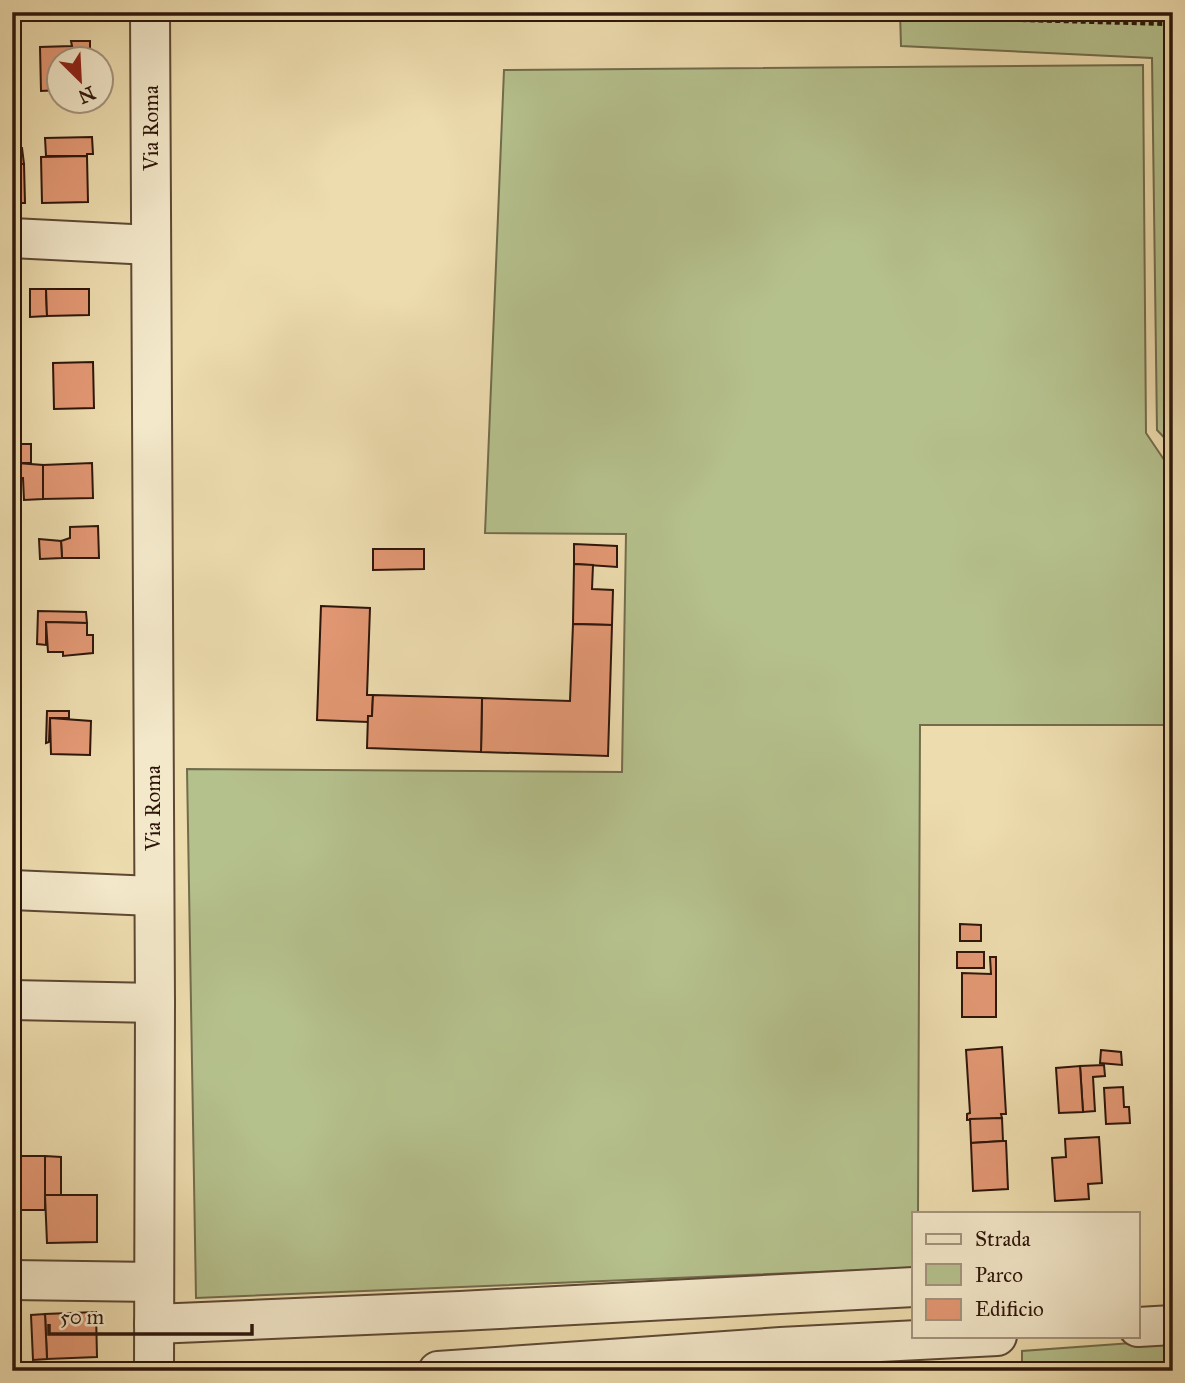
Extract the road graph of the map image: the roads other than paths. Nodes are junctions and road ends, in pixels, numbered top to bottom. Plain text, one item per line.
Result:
1 (150, 12) edge
2 (12, 238) edge
3 (151, 244) junction
4 (12, 890) edge
5 (153, 896) junction
6 (12, 999) edge
7 (155, 1003) junction
8 (12, 1280) edge
9 (154, 1282) junction
10 (912, 1287) edge
11 (154, 1324) junction
12 (1173, 1325) edge
13 (1140, 1327) edge
14 (961, 1338) edge
15 (153, 1371) edge
16 (439, 1371) edge

1 - 3 street, Via Roma
2 - 3 street
3 - 5 street, Via Roma
4 - 5 street
5 - 7 street, Via Roma
6 - 7 street
7 - 9 street, Via Roma
8 - 9 street
9 - 11 street, Via Roma
10 - 11 street
11 - 15 street, Via Roma
12 - 13 street
14 - 16 street

